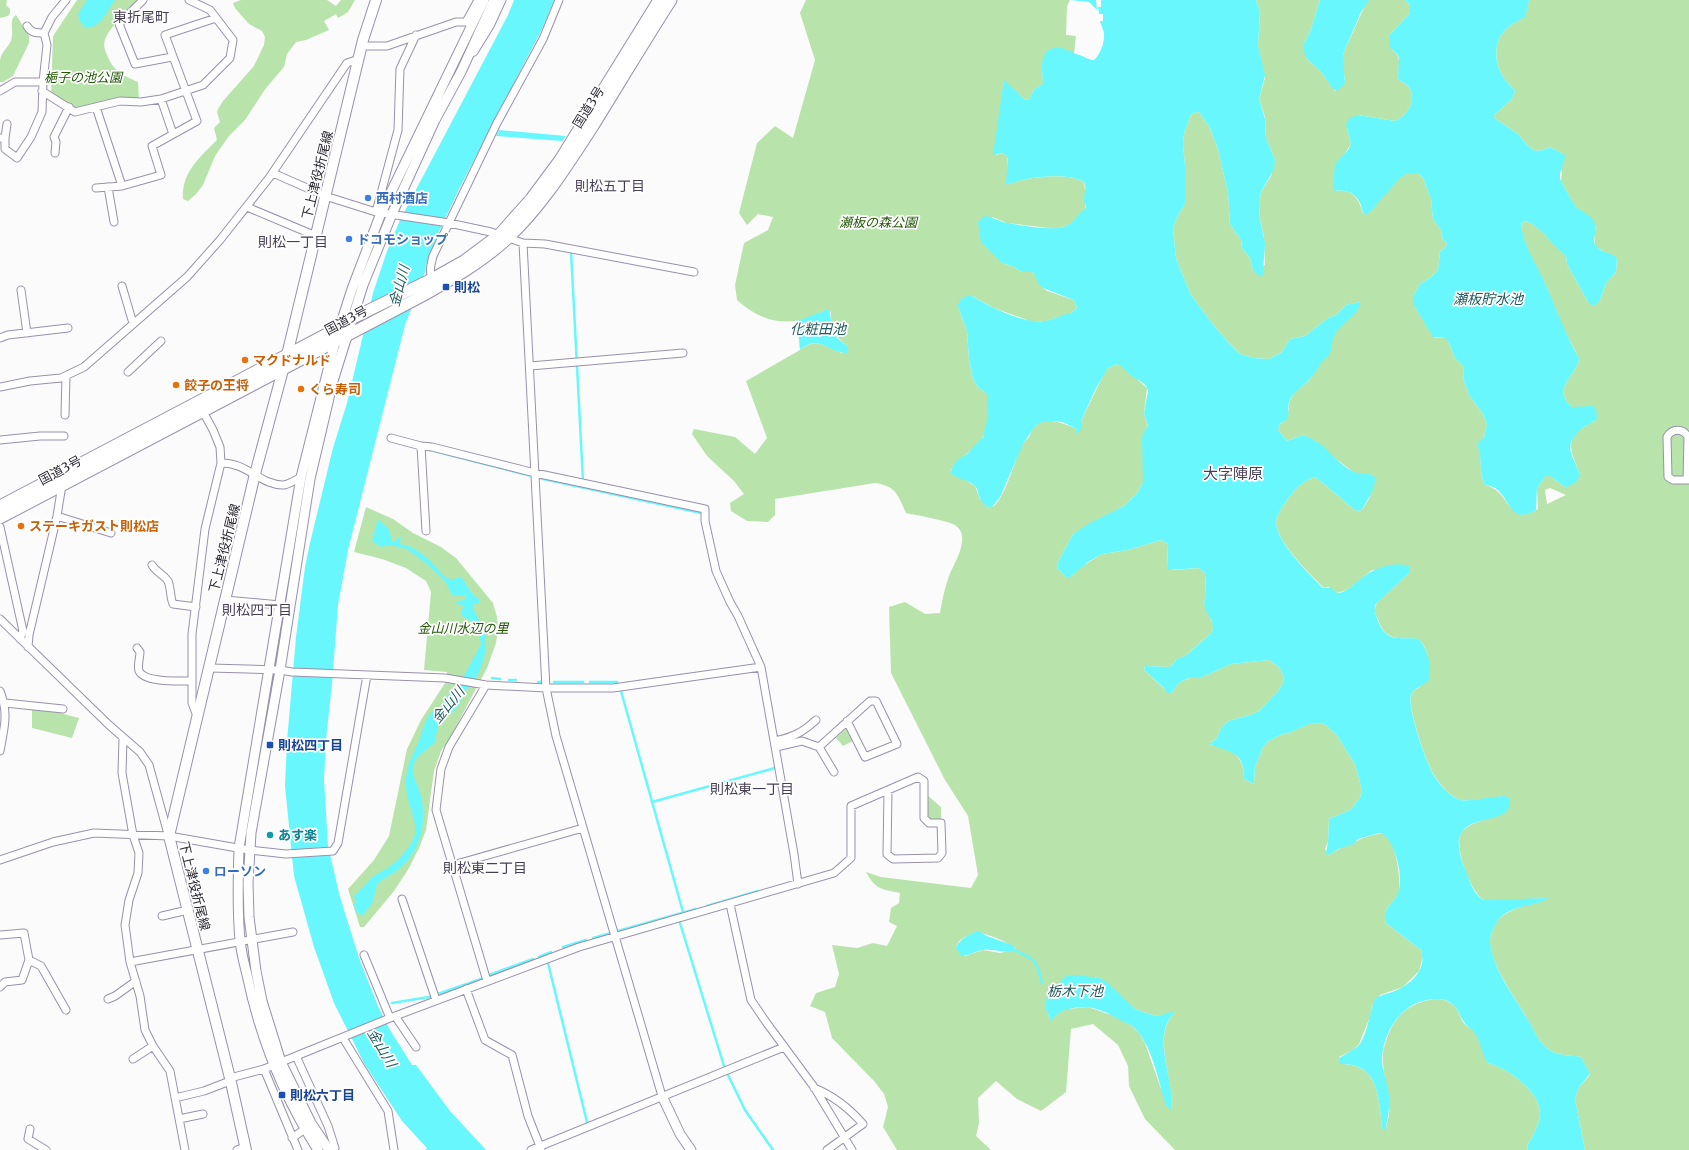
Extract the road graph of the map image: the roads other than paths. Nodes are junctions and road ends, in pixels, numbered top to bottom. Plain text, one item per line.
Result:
1 (66, 0) edge
2 (144, 0) edge
3 (189, 0) edge
4 (376, 0) edge
5 (478, 0) edge
6 (494, 0) edge
7 (502, 0) edge
8 (559, 0) edge
9 (659, 0) edge
10 (671, 0) edge
11 (216, 18) junction
12 (469, 23) junction
13 (27, 26) dead end
14 (44, 33) junction
15 (416, 35) junction
16 (362, 46) junction
17 (172, 57) junction
18 (359, 59) junction
19 (461, 72) junction
20 (43, 82) junction
21 (185, 90) junction
22 (0, 91) edge
23 (42, 91) junction
24 (161, 99) junction
25 (69, 107) junction
26 (96, 107) junction
27 (7, 124) dead end
28 (173, 134) junction
29 (2, 138) edge
30 (55, 153) dead end
31 (273, 173) junction
32 (122, 186) junction
33 (108, 187) junction
34 (96, 188) dead end
35 (325, 196) junction
36 (247, 207) junction
37 (378, 213) junction
38 (392, 214) junction
39 (114, 222) dead end
40 (448, 223) junction
41 (316, 236) junction
42 (503, 236) junction
43 (524, 243) junction
44 (694, 272) dead end
45 (430, 280) junction
46 (122, 286) dead end
47 (21, 290) dead end
48 (353, 318) junction
49 (132, 320) dead end
50 (68, 328) dead end
51 (343, 331) junction
52 (27, 333) junction
53 (0, 338) edge
54 (161, 341) dead end
55 (335, 342) junction
56 (683, 353) dead end
57 (287, 355) junction
58 (530, 366) junction
59 (282, 370) junction
60 (128, 372) dead end
61 (66, 376) junction
62 (0, 387) edge
63 (200, 407) junction
64 (64, 415) dead end
65 (64, 436) dead end
66 (391, 438) dead end
67 (0, 440) edge
68 (421, 446) junction
69 (221, 463) junction
70 (535, 473) junction
71 (255, 474) junction
72 (301, 477) junction
73 (1688, 480) edge
74 (62, 485) junction
75 (0, 506) edge
76 (57, 516) junction
77 (0, 518) edge
78 (0, 527) edge
79 (426, 531) dead end
80 (111, 533) dead end
81 (152, 565) dead end
82 (225, 600) junction
83 (280, 605) junction
84 (196, 607) junction
85 (0, 619) edge
86 (20, 639) junction
87 (28, 647) junction
88 (137, 648) dead end
89 (210, 668) junction
90 (761, 668) junction
91 (268, 670) junction
92 (280, 670) junction
93 (367, 675) junction
94 (191, 681) junction
95 (486, 685) junction
96 (546, 688) junction
97 (0, 691) edge
98 (5, 703) junction
99 (63, 709) dead end
100 (197, 716) junction
101 (816, 720) dead end
102 (847, 721) junction
103 (123, 738) junction
104 (775, 744) junction
105 (819, 747) junction
106 (0, 752) edge
107 (834, 772) dead end
108 (888, 791) junction
109 (583, 828) junction
110 (133, 835) junction
111 (169, 836) junction
112 (239, 848) junction
113 (249, 850) junction
114 (0, 860) edge
115 (453, 865) junction
116 (798, 884) junction
117 (402, 899) dead end
118 (730, 904) junction
119 (188, 910) junction
120 (162, 916) dead end
121 (293, 932) dead end
122 (0, 935) edge
123 (614, 936) junction
124 (251, 939) junction
125 (240, 941) junction
126 (198, 950) junction
127 (364, 955) dead end
128 (29, 960) junction
129 (130, 962) junction
130 (136, 981) junction
131 (487, 981) junction
132 (0, 986) edge
133 (466, 989) junction
134 (108, 999) dead end
135 (436, 1000) junction
136 (66, 1010) dead end
137 (391, 1018) junction
138 (344, 1037) junction
139 (153, 1046) junction
140 (416, 1047) dead end
141 (784, 1047) junction
142 (296, 1056) junction
143 (133, 1060) dead end
144 (277, 1064) junction
145 (264, 1069) junction
146 (230, 1080) junction
147 (814, 1087) junction
148 (662, 1096) junction
149 (175, 1098) junction
150 (203, 1114) dead end
151 (179, 1119) junction
152 (30, 1129) dead end
153 (305, 1129) junction
154 (292, 1138) junction
155 (844, 1138) junction
156 (541, 1148) edge
157 (243, 1149) edge
158 (46, 1150) edge
159 (184, 1150) edge
160 (298, 1150) edge
161 (318, 1150) edge
162 (329, 1150) edge
163 (333, 1150) edge
164 (394, 1150) edge
165 (531, 1150) edge
166 (691, 1150) edge
167 (827, 1150) edge
168 (852, 1150) edge

1 - 14 street
2 - 17 street
3 - 11 street
4 - 16 main road, 下上津役折尾線
5 - 12 street
6 - 19 street
7 - 19 street
8 - 40 street
9 - 42 highway, 国道3号
10 - 42 highway, 国道3号
11 - 17 street
11 - 21 street
12 - 15 street
12 - 37 street
13 - 14 street
14 - 20 street
15 - 16 street
15 - 37 street
16 - 18 main road, 下上津役折尾線
17 - 21 street
18 - 31 street
18 - 35 main road, 下上津役折尾線
19 - 38 street
20 - 22 street
20 - 23 street
21 - 24 street
21 - 28 street
23 - 25 street
23 - 29 street
24 - 26 street
24 - 28 street
25 - 26 street
25 - 30 street
26 - 32 street
27 - 29 street
28 - 32 street
31 - 35 street
31 - 36 street
32 - 33 street
33 - 34 street
33 - 39 street
35 - 37 street
35 - 41 main road, 下上津役折尾線
36 - 41 street
36 - 61 street
37 - 38 street
37 - 51 street
38 - 40 street
38 - 48 street
40 - 42 street
40 - 45 street
41 - 57 main road, 下上津役折尾線
42 - 43 street
42 - 45 highway, 国道3号
42 - 51 highway, 国道3号
43 - 44 street
43 - 58 street
45 - 48 highway, 国道3号
46 - 49 street
47 - 52 street
48 - 51 highway, 国道3号
50 - 52 street
51 - 55 highway, 国道3号
51 - 57 highway, 国道3号
51 - 92 street
52 - 53 street
54 - 60 street
55 - 59 highway, 国道3号
55 - 72 street
56 - 58 street
57 - 59 main road, 下上津役折尾線
57 - 63 highway, 国道3号
58 - 70 street
59 - 63 highway, 国道3号
59 - 71 main road, 下上津役折尾線
61 - 62 street
61 - 64 street
63 - 69 street
63 - 74 highway, 国道3号
63 - 75 highway, 国道3号
65 - 67 street
66 - 68 street
68 - 70 street
68 - 79 street
69 - 71 street
69 - 84 street
70 - 90 street
70 - 96 street
71 - 72 street
71 - 82 main road, 下上津役折尾線
72 - 83 street
73 - 73 street
74 - 76 street
74 - 77 highway, 国道3号
76 - 80 street
76 - 87 street
78 - 86 street
81 - 84 street
82 - 83 street
82 - 89 main road, 下上津役折尾線
83 - 91 street
84 - 94 street
85 - 86 street
86 - 87 street
87 - 103 street
88 - 94 street
89 - 91 street
89 - 100 main road, 下上津役折尾線
90 - 96 street
90 - 104 street
91 - 92 street
91 - 112 street
92 - 93 street
92 - 113 street
93 - 95 street
93 - 113 street
94 - 100 street
95 - 96 street
95 - 115 street
96 - 109 street
97 - 98 street
98 - 99 street
98 - 106 street
100 - 111 main road, 下上津役折尾線
101 - 104 street
102 - 102 street
102 - 105 street
103 - 110 street
103 - 111 street
104 - 105 street
104 - 116 street
105 - 107 street
108 - 108 street
108 - 116 street
109 - 115 street
109 - 123 street
110 - 111 street
110 - 114 street
110 - 129 street
111 - 112 street
111 - 119 main road, 下上津役折尾線
112 - 113 street
112 - 125 street
113 - 124 street
115 - 131 street
116 - 118 street
117 - 135 street
118 - 123 street
118 - 141 street
119 - 120 street
119 - 126 main road, 下上津役折尾線
121 - 124 street
122 - 128 street
123 - 131 street
123 - 148 street
124 - 125 street
124 - 144 street
125 - 126 street
125 - 144 street
126 - 129 street
126 - 146 main road, 下上津役折尾線
127 - 137 street
128 - 132 street
128 - 136 street
129 - 130 street
130 - 134 street
130 - 139 street
131 - 133 street
133 - 135 street
133 - 156 street
135 - 137 street
137 - 138 street
137 - 140 street
138 - 142 street
138 - 164 street
139 - 143 street
139 - 149 street
141 - 147 street
141 - 148 street
142 - 144 street
142 - 163 street
144 - 145 street
144 - 153 street
144 - 162 street
145 - 146 street
145 - 154 street
146 - 149 street
146 - 157 main road, 下上津役折尾線
147 - 155 street
147 - 155 street
148 - 156 street
148 - 166 street
149 - 151 street
150 - 151 street
151 - 159 street
152 - 158 street
153 - 154 street
153 - 161 street
154 - 160 street
155 - 167 street
155 - 168 street
156 - 165 street

